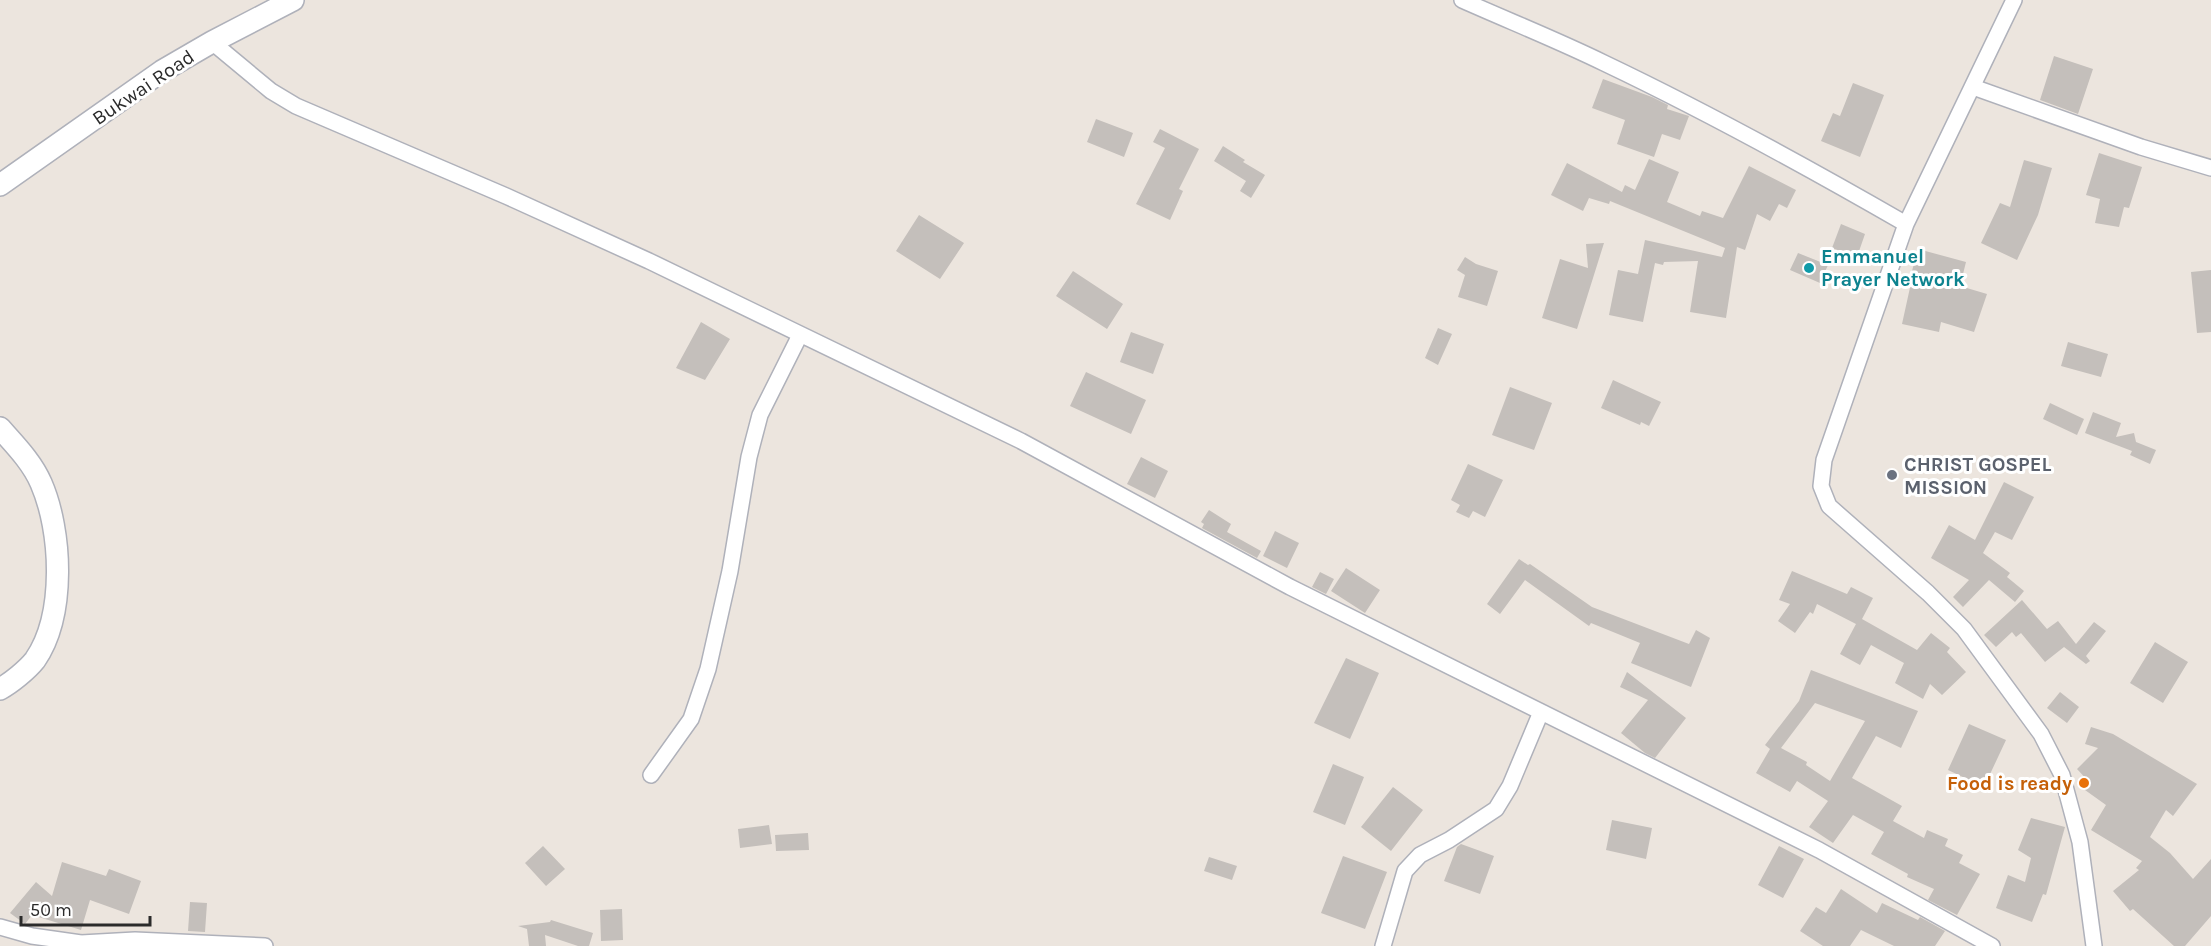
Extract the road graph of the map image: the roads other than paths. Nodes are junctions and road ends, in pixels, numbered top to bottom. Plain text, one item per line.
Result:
1 (293, 0) edge
2 (1462, 0) edge
3 (2014, 0) edge
4 (212, 42) junction
5 (1973, 87) junction
6 (2211, 168) edge
7 (0, 185) edge
8 (1906, 224) junction
9 (800, 335) junction
10 (0, 428) edge
11 (0, 689) edge
12 (1541, 712) junction
13 (651, 775) dead end
14 (0, 927) edge
15 (134, 943) edge
16 (265, 946) edge
17 (1383, 946) edge
18 (1992, 946) edge
19 (2094, 946) edge

1 - 4 street, Bukwai Road
2 - 8 street
3 - 5 street
4 - 7 street, Bukwai Road
4 - 9 street
5 - 6 street
5 - 8 street
8 - 19 street
9 - 12 street
9 - 13 street
10 - 11 street
12 - 17 street
12 - 18 street
14 - 15 street
15 - 16 street

